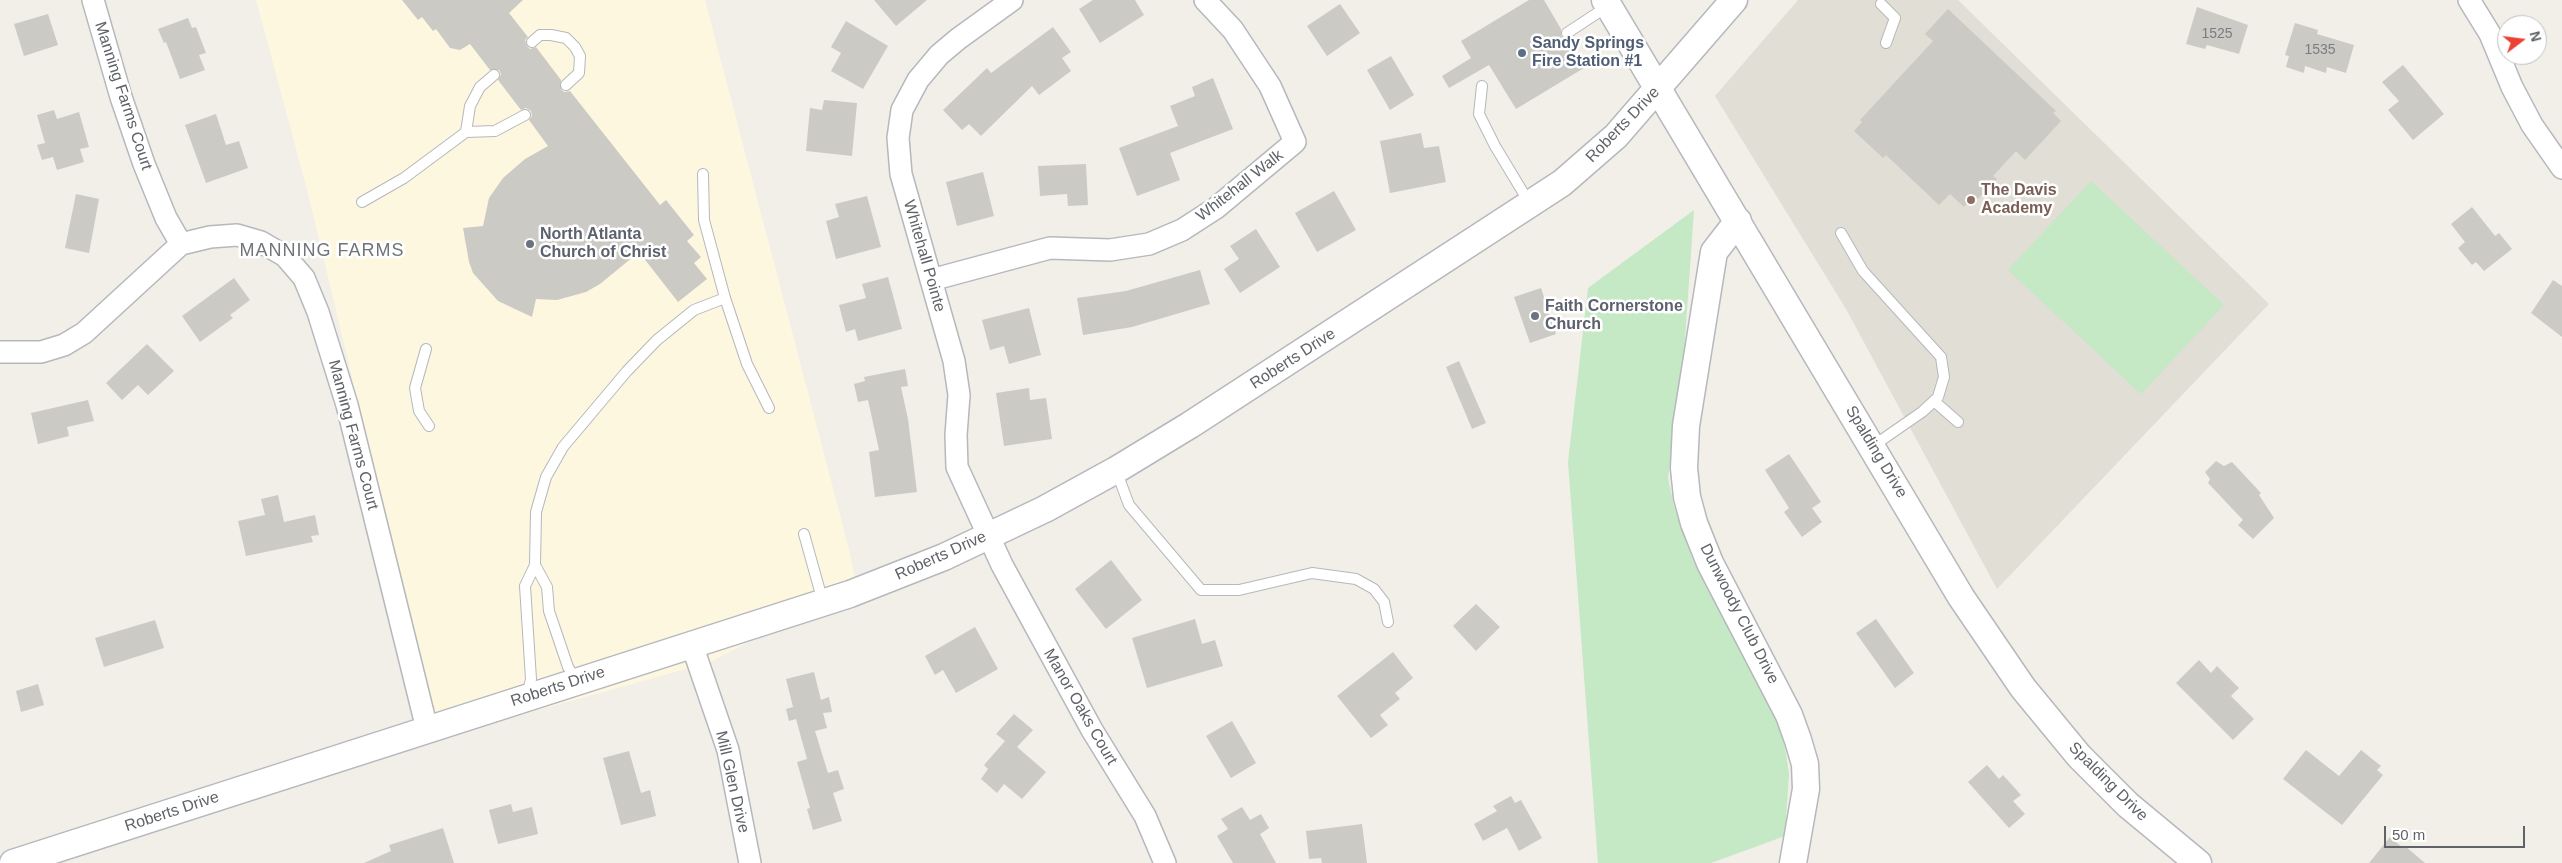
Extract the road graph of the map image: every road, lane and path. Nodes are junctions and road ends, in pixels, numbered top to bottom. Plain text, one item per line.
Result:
1 (93, 0) edge
2 (1012, 0) edge
3 (1205, 0) edge
4 (1734, 0) edge
5 (2468, 0) edge
6 (1607, 3) edge
7 (1881, 4) dead end
8 (1567, 33) dead end
9 (532, 42) dead end
10 (1886, 43) dead end
11 (494, 75) dead end
12 (566, 85) dead end
13 (1482, 86) dead end
14 (1657, 90) junction
15 (525, 115) dead end
16 (466, 132) junction
17 (2562, 168) edge
18 (703, 174) dead end
19 (362, 202) dead end
20 (1530, 204) junction
21 (1738, 221) junction
22 (1841, 233) dead end
23 (181, 244) junction
24 (932, 280) junction
25 (725, 298) junction
26 (426, 349) dead end
27 (0, 352) edge
28 (1934, 402) junction
29 (768, 408) dead end
30 (1958, 422) dead end
31 (429, 426) dead end
32 (1873, 446) junction
33 (1116, 470) junction
34 (804, 534) dead end
35 (991, 544) junction
36 (535, 565) junction
37 (823, 603) junction
38 (1388, 622) dead end
39 (692, 645) junction
40 (576, 682) junction
41 (526, 697) junction
42 (427, 729) junction
43 (42, 858) edge
44 (13, 863) edge
45 (750, 863) edge
46 (1165, 863) edge
47 (1793, 863) edge
48 (2198, 863) edge

1 - 23 street, Manning Farms Court
2 - 24 street, Whitehall Pointe
3 - 24 street, Whitehall Walk
4 - 14 street, Roberts Drive
5 - 17 street
6 - 8 lane
6 - 14 street, Spalding Drive
7 - 10 lane
9 - 12 lane
11 - 16 lane
13 - 20 lane
14 - 20 street, Roberts Drive
14 - 21 street, Spalding Drive
15 - 16 lane
16 - 19 lane
18 - 25 lane
20 - 33 street, Roberts Drive
21 - 32 street, Spalding Drive
21 - 47 street, Dunwoody Club Drive
22 - 28 lane
23 - 27 street, Manning Farms Court
23 - 42 street, Manning Farms Court
24 - 35 street, Whitehall Pointe
25 - 29 lane
25 - 36 lane
26 - 31 lane
28 - 30 lane
28 - 32 lane
32 - 48 street, Spalding Drive
33 - 35 street, Roberts Drive
33 - 38 lane
34 - 37 lane
35 - 37 street, Roberts Drive
35 - 46 street, Manor Oaks Court
36 - 40 lane
36 - 41 lane
37 - 39 street, Roberts Drive
39 - 40 street, Roberts Drive
39 - 45 street, Mill Glen Drive
40 - 41 street, Roberts Drive
41 - 42 street, Roberts Drive
42 - 43 street, Roberts Drive
43 - 44 street, Roberts Drive

